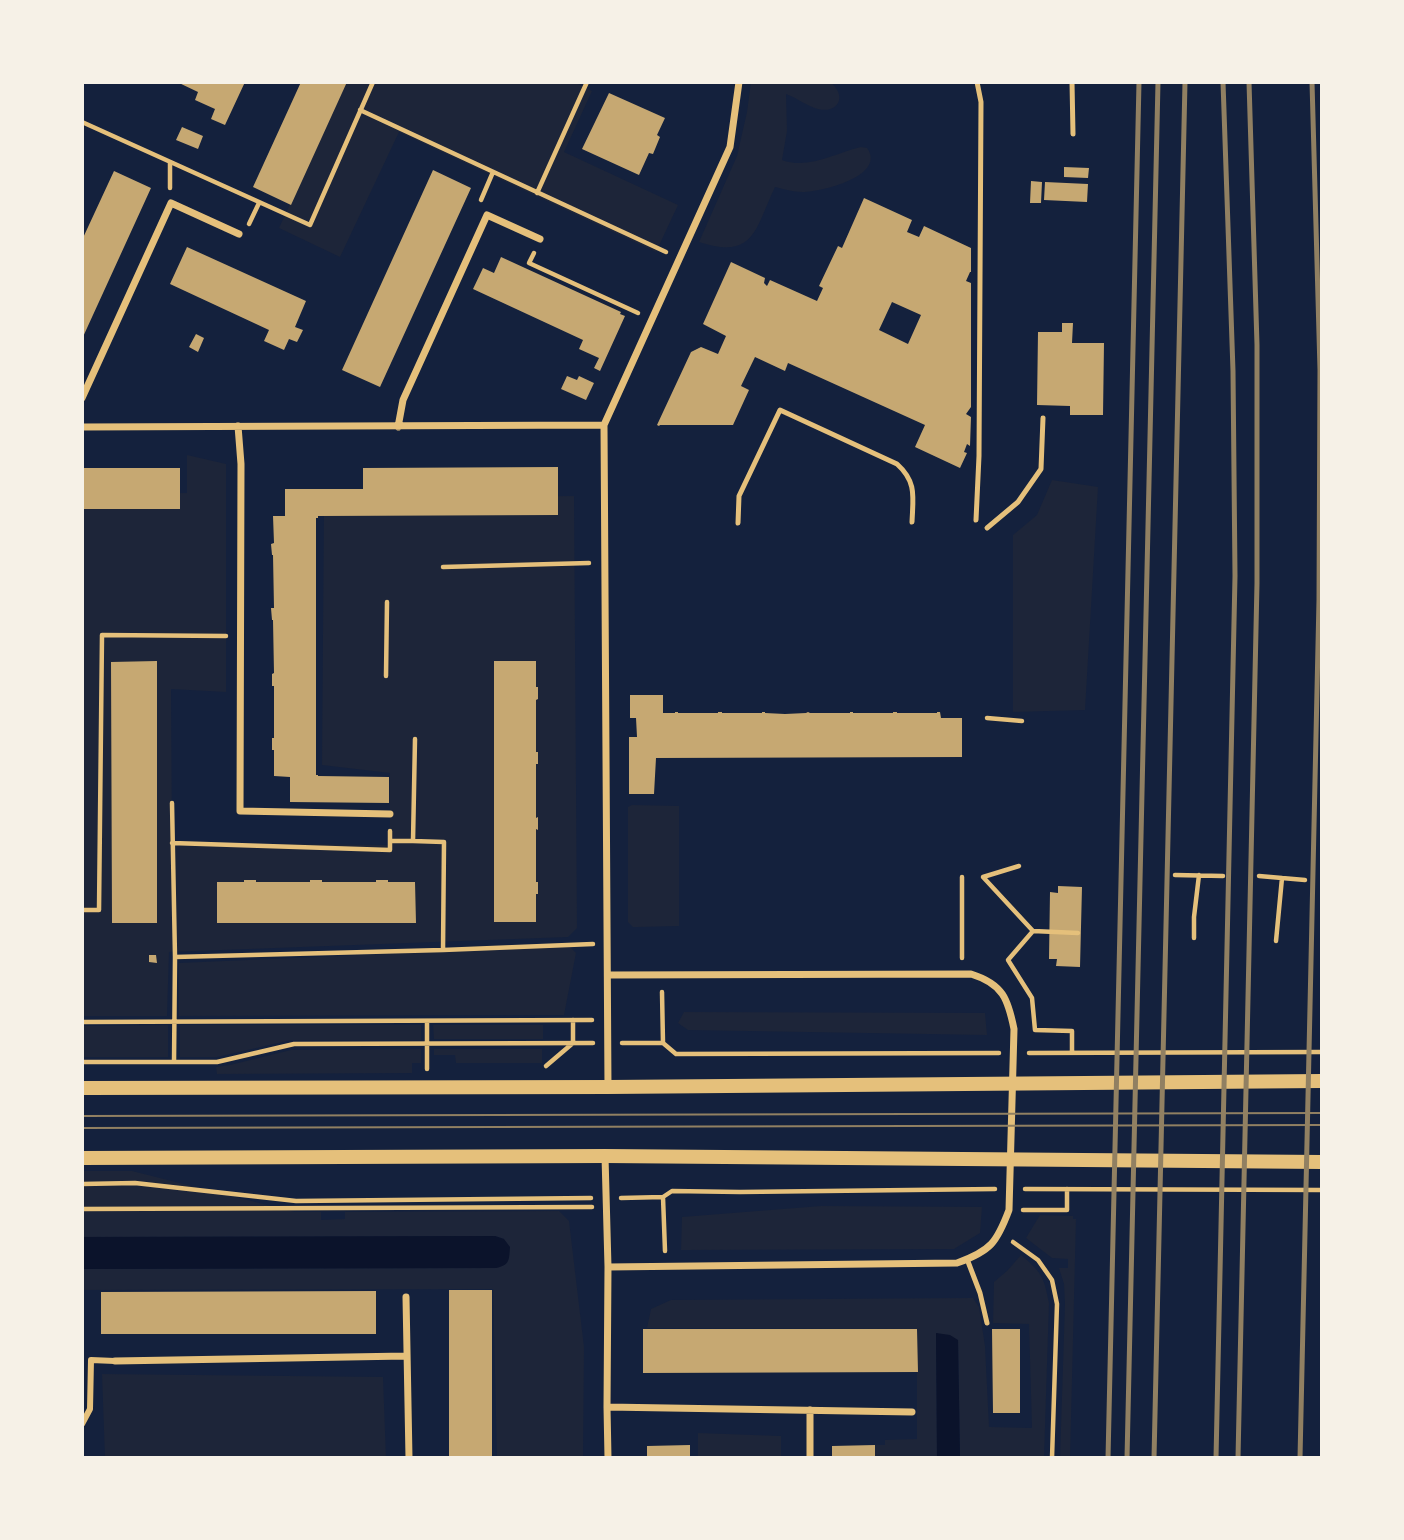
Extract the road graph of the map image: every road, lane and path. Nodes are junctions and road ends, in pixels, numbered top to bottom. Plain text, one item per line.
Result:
1 (373, 82) edge
2 (587, 82) edge
3 (740, 82) edge
4 (978, 82) edge
5 (1072, 82) edge
6 (360, 110) junction
7 (82, 122) edge
8 (1073, 134) dead end
9 (170, 163) junction
10 (493, 172) junction
11 (537, 193) junction
12 (171, 203) junction
13 (487, 215) junction
14 (239, 234) dead end
15 (540, 239) joint
16 (679, 258) junction
17 (652, 320) junction
18 (82, 398) edge
19 (1043, 418) dead end
20 (604, 425) junction
21 (238, 426) junction
22 (82, 427) edge
23 (398, 427) junction
24 (976, 520) dead end
25 (912, 522) dead end
26 (738, 523) dead end
27 (987, 528) dead end
28 (606, 563) junction
29 (443, 567) dead end
30 (387, 602) dead end
31 (240, 636) junction
32 (386, 676) dead end
33 (987, 718) dead end
34 (1023, 721) dead end
35 (415, 739) dead end
36 (172, 803) dead end
37 (390, 814) joint
38 (390, 841) junction
39 (413, 841) junction
40 (172, 843) junction
41 (1019, 866) dead end
42 (1175, 875) dead end
43 (1199, 875) junction
44 (1223, 876) dead end
45 (1259, 876) dead end
46 (962, 877) dead end
47 (1282, 878) junction
48 (1306, 880) dead end
49 (82, 910) edge
50 (1033, 931) junction
51 (1078, 933) dead end
52 (1195, 938) dead end
53 (1276, 941) dead end
54 (608, 943) junction
55 (443, 950) junction
56 (175, 957) junction
57 (961, 973) junction
58 (609, 975) junction
59 (662, 975) junction
60 (573, 1020) junction
61 (608, 1020) junction
62 (427, 1021) junction
63 (82, 1022) edge
64 (174, 1022) junction
65 (573, 1043) junction
66 (607, 1043) junction
67 (663, 1043) junction
68 (427, 1044) junction
69 (1322, 1052) edge
70 (1003, 1053) dead end
71 (1016, 1053) dead end
72 (1072, 1053) junction
73 (82, 1062) edge
74 (174, 1062) junction
75 (427, 1070) dead end
76 (542, 1070) dead end
77 (1322, 1081) edge
78 (608, 1087) junction
79 (82, 1088) edge
80 (605, 1156) junction
81 (82, 1158) edge
82 (1322, 1162) edge
83 (82, 1184) edge
84 (999, 1189) dead end
85 (1013, 1189) dead end
86 (1067, 1189) junction
87 (1322, 1189) edge
88 (663, 1197) junction
89 (606, 1203) junction
90 (82, 1209) edge
91 (1044, 1210) dead end
92 (999, 1236) junction
93 (967, 1259) junction
94 (665, 1266) junction
95 (608, 1267) junction
96 (406, 1297) dead end
97 (987, 1323) dead end
98 (406, 1356) junction
99 (115, 1361) joint
100 (607, 1407) junction
101 (810, 1409) junction
102 (912, 1412) dead end
103 (82, 1424) edge
104 (409, 1458) edge
105 (608, 1458) edge
106 (810, 1458) edge
107 (1052, 1458) edge

1 - 6 path
2 - 11 path
3 - 16 street
4 - 24 lane
5 - 8 lane
6 - 9 path
6 - 10 path
7 - 9 path
9 - 12 path
10 - 11 path
10 - 13 path
11 - 16 path
12 - 14 street
12 - 18 street
13 - 15 street
13 - 23 street
15 - 17 path
16 - 17 street
17 - 20 street
19 - 27 lane
20 - 23 street
20 - 28 street
21 - 22 street
21 - 23 street
21 - 31 street
25 - 26 lane
28 - 29 path
28 - 54 street
30 - 32 path
31 - 37 street
31 - 49 path
33 - 34 path
35 - 39 path
36 - 40 path
37 - 38 path
38 - 39 path
38 - 40 path
39 - 55 path
40 - 56 path
41 - 50 path
42 - 43 path
43 - 44 path
43 - 52 path
45 - 47 path
46 - 57 path
47 - 48 path
47 - 53 path
50 - 51 path
50 - 72 path
54 - 55 path
54 - 58 street
55 - 56 path
56 - 64 path
57 - 59 street
57 - 92 street
58 - 59 street
58 - 61 street
59 - 67 path
60 - 61 path
60 - 62 path
60 - 65 path
61 - 66 street
62 - 64 path
62 - 68 path
63 - 64 path
64 - 74 path
65 - 66 path
65 - 68 path
65 - 76 path
66 - 67 path
66 - 78 street
67 - 70 path
68 - 74 path
68 - 75 path
69 - 72 path
71 - 72 path
73 - 74 path
77 - 78 main road
78 - 79 main road
80 - 81 main road
80 - 82 main road
80 - 89 street
83 - 89 path
84 - 88 path
85 - 86 path
86 - 87 path
86 - 91 path
88 - 89 path
88 - 94 path
89 - 90 path
89 - 95 street
92 - 93 street
92 - 107 path
93 - 94 street
93 - 97 lane
94 - 95 street
95 - 100 street
96 - 98 street
98 - 99 street
98 - 104 street
99 - 103 street
100 - 101 street
100 - 105 street
101 - 102 street
101 - 106 street

